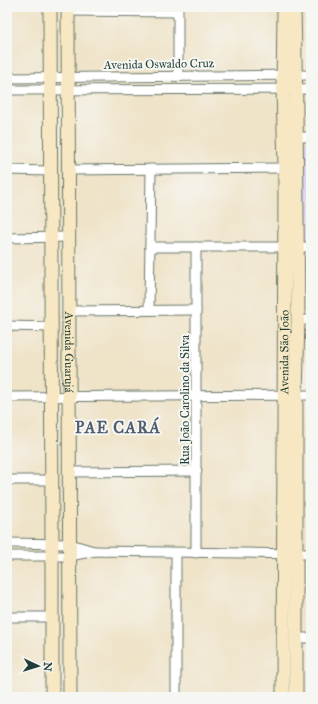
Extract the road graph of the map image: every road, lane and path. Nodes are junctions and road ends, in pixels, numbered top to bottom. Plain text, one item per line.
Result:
1 (50, 7) edge
2 (284, 7) edge
3 (294, 7) edge
4 (68, 9) edge
5 (178, 9) edge
6 (289, 74) junction
7 (311, 75) edge
8 (178, 76) junction
9 (7, 78) edge
10 (50, 84) junction
11 (68, 84) junction
12 (290, 89) junction
13 (311, 89) edge
14 (7, 90) edge
15 (296, 137) junction
16 (311, 137) edge
17 (285, 168) junction
18 (151, 169) junction
19 (7, 170) edge
20 (68, 170) junction
21 (51, 171) junction
22 (7, 238) edge
23 (51, 238) junction
24 (68, 238) junction
25 (311, 246) edge
26 (150, 247) junction
27 (196, 247) junction
28 (291, 247) junction
29 (149, 310) junction
30 (196, 310) junction
31 (70, 311) junction
32 (305, 320) edge
33 (7, 326) edge
34 (52, 327) junction
35 (197, 395) junction
36 (291, 395) junction
37 (311, 395) edge
38 (7, 397) edge
39 (52, 397) junction
40 (69, 397) junction
41 (197, 471) junction
42 (69, 472) junction
43 (7, 480) edge
44 (52, 480) junction
45 (7, 543) edge
46 (52, 549) junction
47 (70, 550) junction
48 (176, 553) junction
49 (196, 553) junction
50 (290, 554) junction
51 (311, 554) edge
52 (7, 556) edge
53 (7, 617) edge
54 (52, 617) junction
55 (296, 638) junction
56 (311, 638) edge
57 (52, 697) edge
58 (70, 697) edge
59 (176, 697) edge
60 (283, 697) edge
61 (296, 697) edge

1 - 10 street, Avenida Guarujá
2 - 6 street, Avenida São João
3 - 6 street, Avenida São João
4 - 5 street
4 - 11 street, Avenida Guarujá
5 - 8 street
6 - 7 street, Avenida Oswaldo Cruz
6 - 8 street, Avenida Oswaldo Cruz
6 - 12 street, Avenida São João
8 - 11 street, Avenida Oswaldo Cruz
9 - 10 street, Avenida Oswaldo Cruz
10 - 11 street, Avenida Oswaldo Cruz
10 - 14 street, Avenida Oswaldo Cruz
10 - 21 street, Avenida Guarujá
11 - 12 street, Avenida Oswaldo Cruz
11 - 20 street, Avenida Guarujá
12 - 13 street, Avenida Oswaldo Cruz
12 - 15 street, Avenida São João
12 - 17 street, Avenida São João
15 - 16 street
15 - 28 street, Avenida São João
17 - 18 street
17 - 28 street, Avenida São João
18 - 20 street
18 - 26 street
19 - 21 street
20 - 24 street, Avenida Guarujá
21 - 23 street, Avenida Guarujá
22 - 23 street
23 - 24 street
23 - 34 street, Avenida Guarujá
24 - 31 street, Avenida Guarujá
25 - 28 street
26 - 27 street
26 - 29 street
27 - 28 street
27 - 30 street, Rua João Carolino da Silva
28 - 32 street, Avenida São João
28 - 36 street, Avenida São João
29 - 30 street
29 - 31 street
30 - 35 street, Rua João Carolino da Silva
31 - 40 street, Avenida Guarujá
32 - 36 street, Avenida São João
33 - 34 street
34 - 39 street, Avenida Guarujá
35 - 36 street
35 - 40 street
35 - 41 street, Rua João Carolino da Silva
36 - 37 street
36 - 50 street, Avenida São João
38 - 39 street
39 - 40 street
39 - 44 street, Avenida Guarujá
40 - 42 street, Avenida Guarujá
41 - 42 street
41 - 49 street, Rua João Carolino da Silva
42 - 47 street, Avenida Guarujá
43 - 44 street
44 - 46 street, Avenida Guarujá
45 - 46 street
46 - 47 street
46 - 52 street
46 - 54 street, Avenida Guarujá
47 - 48 street
47 - 58 street, Avenida Guarujá
48 - 49 street
48 - 59 street
49 - 50 street
50 - 51 street
50 - 55 street, Avenida São João
50 - 60 street, Avenida São João
53 - 54 street
54 - 57 street, Avenida Guarujá
55 - 56 street
55 - 61 street, Avenida São João

